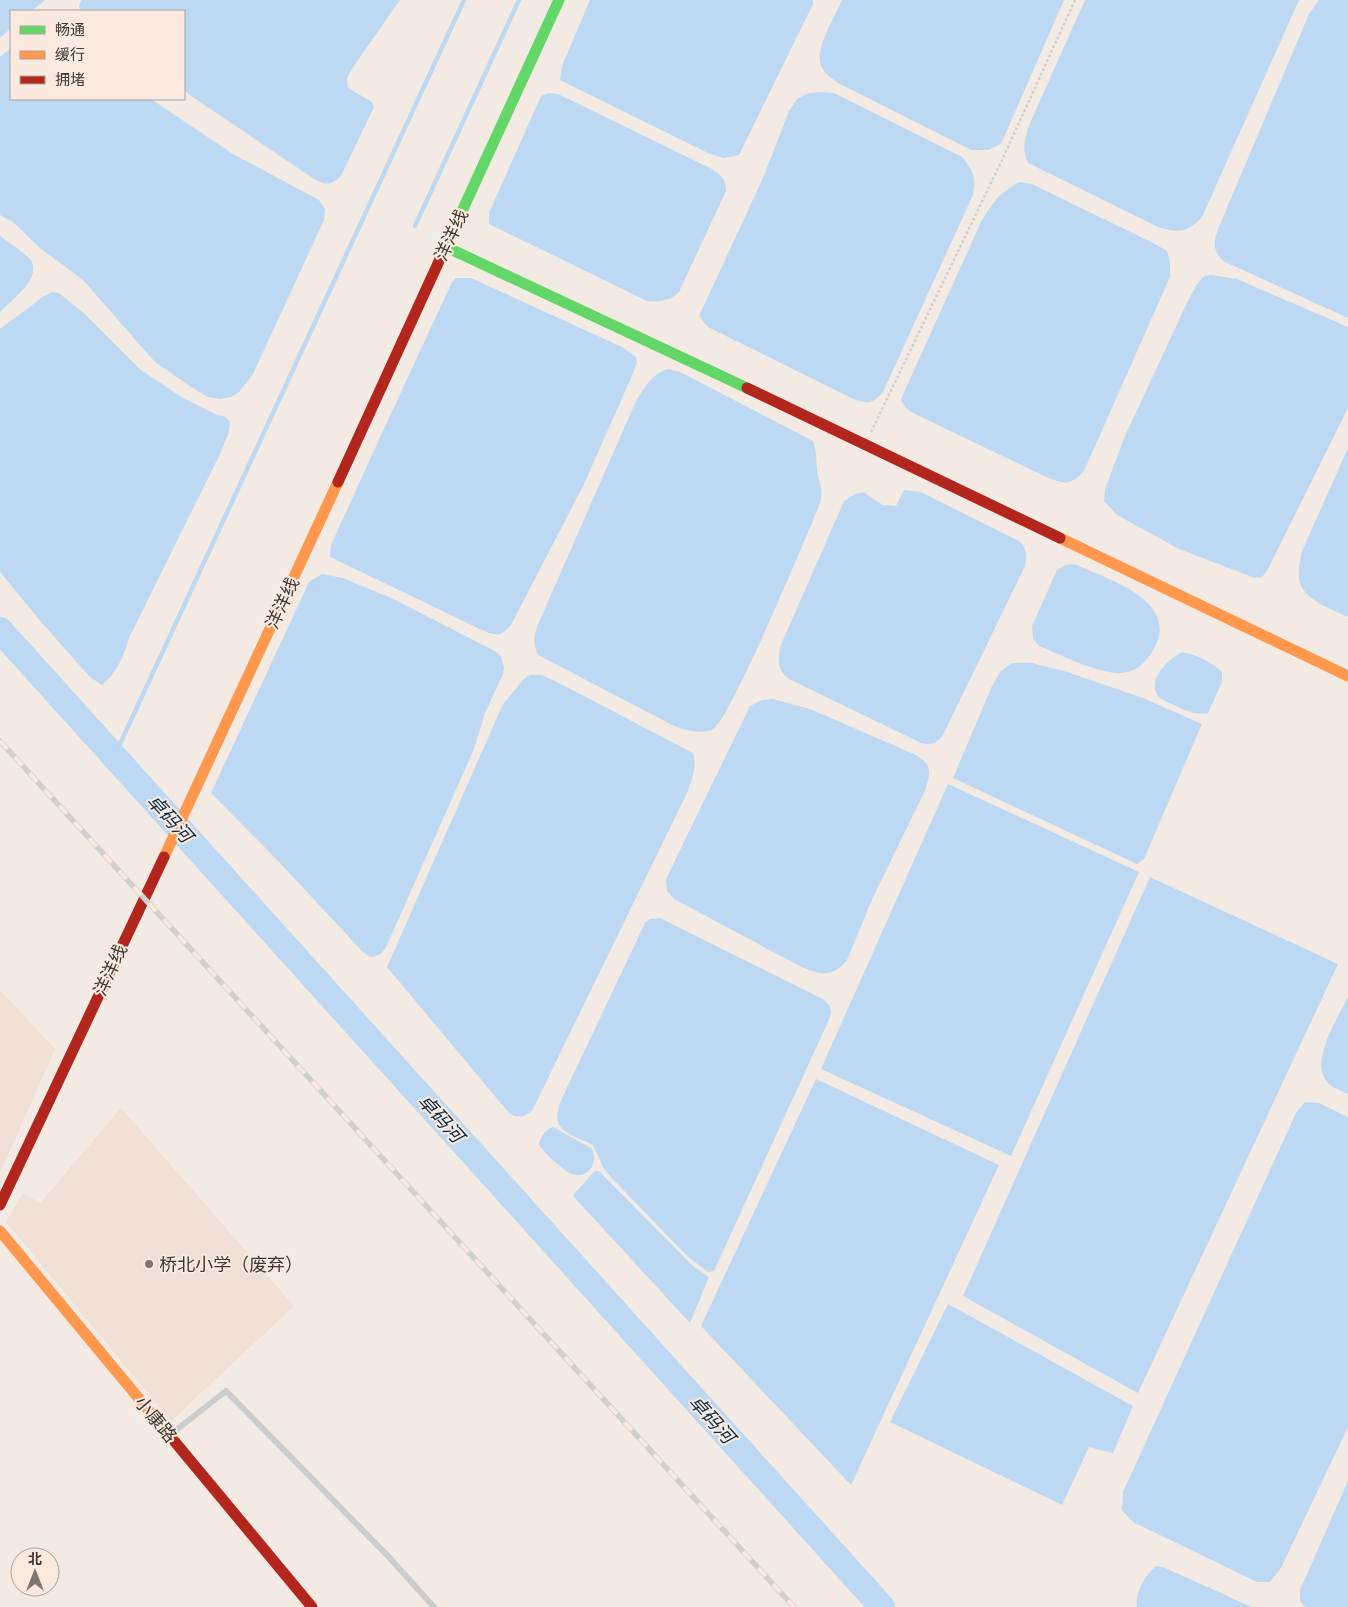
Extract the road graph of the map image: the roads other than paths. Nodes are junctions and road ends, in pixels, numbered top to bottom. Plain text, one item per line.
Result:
1 (559, 0) edge
2 (446, 247) junction
3 (1348, 676) edge
4 (0, 1205) edge
5 (0, 1231) edge
6 (170, 1435) junction
7 (312, 1607) edge
8 (434, 1607) edge

1 - 2 street, 洋洋线
2 - 3 street
2 - 4 street, 洋洋线
5 - 6 street, 小康路
6 - 7 street, 小康路
6 - 8 lane

